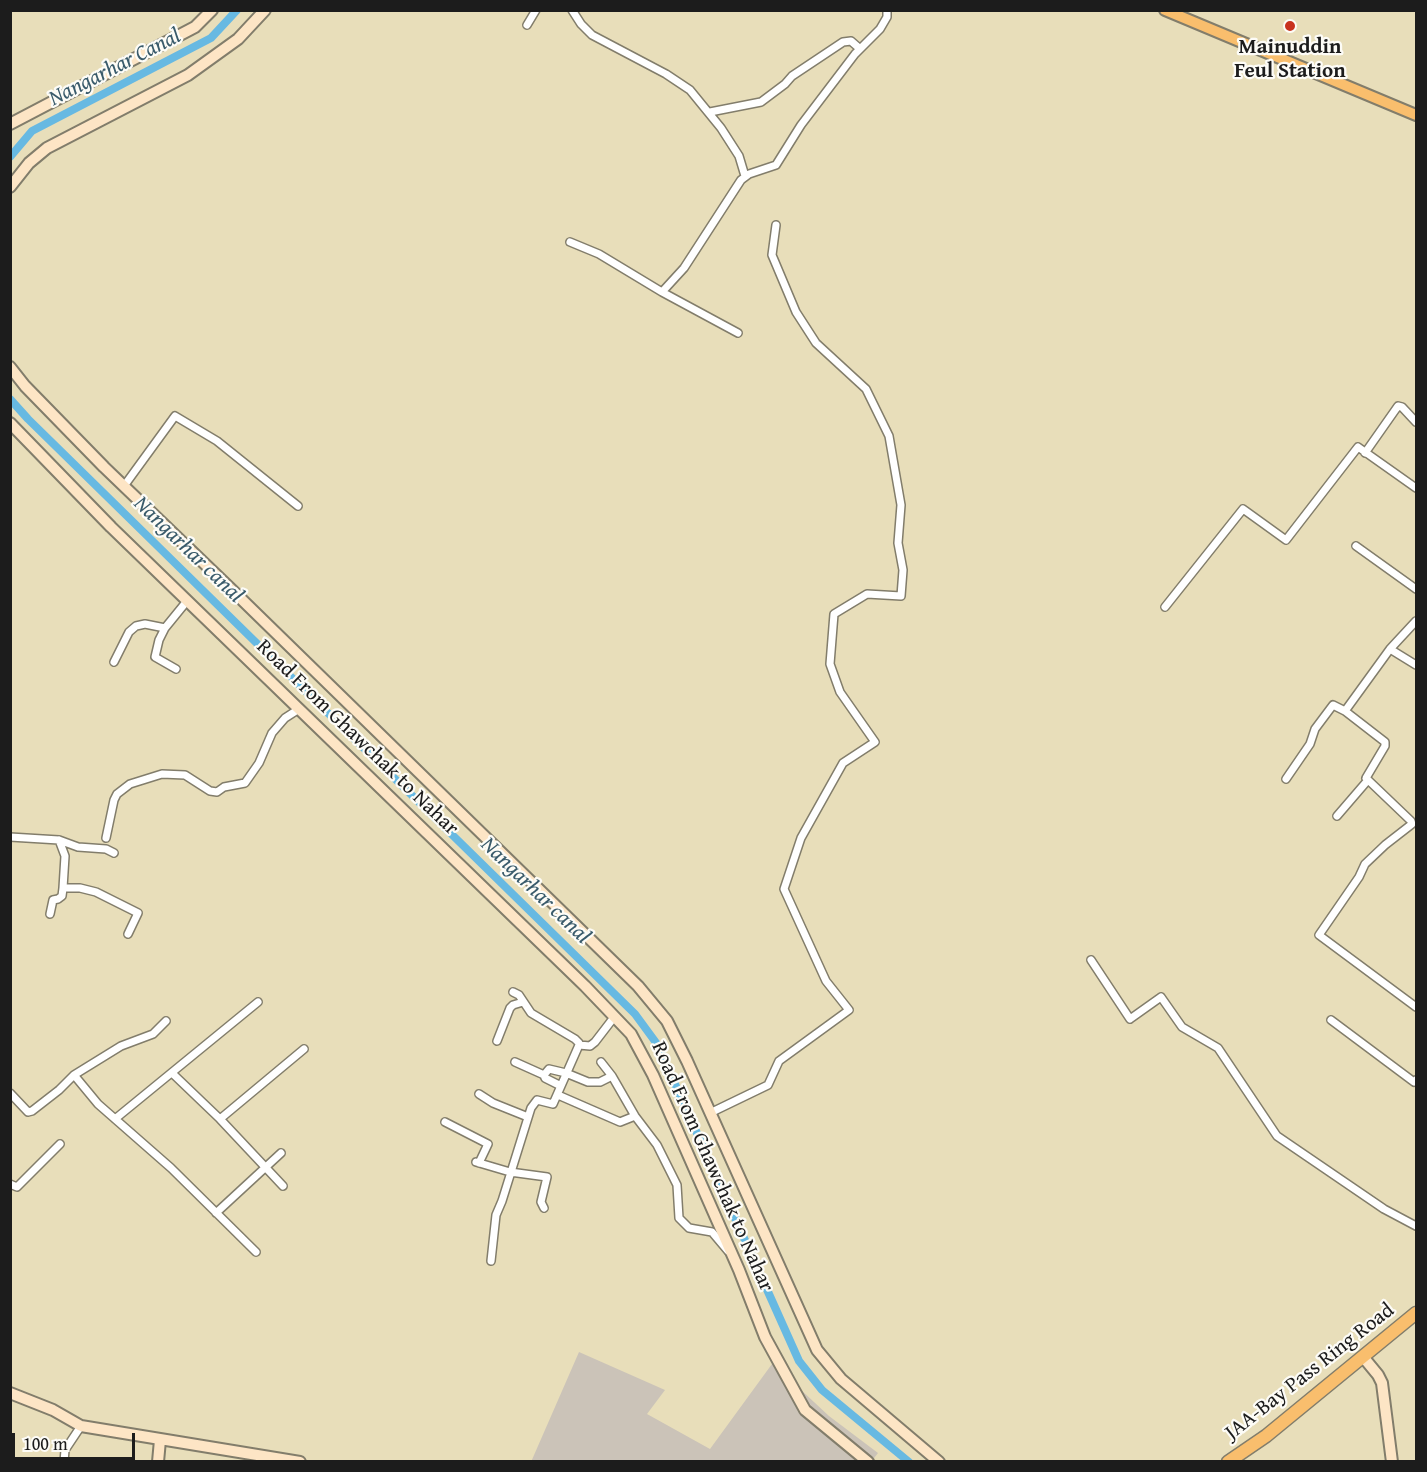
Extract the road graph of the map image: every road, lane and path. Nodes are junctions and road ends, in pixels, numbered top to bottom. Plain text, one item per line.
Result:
1 (212, 10) edge
2 (265, 10) edge
3 (536, 10) edge
4 (572, 10) edge
5 (1165, 10) edge
6 (886, 11) edge
7 (527, 25) dead end
8 (859, 48) junction
9 (710, 112) junction
10 (1416, 115) edge
11 (10, 124) edge
12 (745, 176) junction
13 (10, 187) edge
14 (776, 225) dead end
15 (570, 242) dead end
16 (662, 292) junction
17 (738, 333) dead end
18 (10, 367) edge
19 (1416, 422) edge
20 (10, 423) edge
21 (1365, 453) junction
22 (124, 486) junction
23 (1416, 488) edge
24 (298, 506) dead end
25 (1356, 546) dead end
26 (1416, 590) edge
27 (187, 601) junction
28 (1165, 607) dead end
29 (1416, 621) edge
30 (165, 628) junction
31 (1390, 648) junction
32 (114, 662) dead end
33 (1416, 665) edge
34 (176, 669) dead end
35 (299, 709) junction
36 (1345, 711) junction
37 (1286, 779) dead end
38 (1368, 780) junction
39 (1337, 816) dead end
40 (10, 837) edge
41 (106, 838) dead end
42 (59, 840) junction
43 (114, 853) dead end
44 (63, 888) junction
45 (50, 914) dead end
46 (128, 934) dead end
47 (1091, 960) dead end
48 (513, 992) dead end
49 (258, 1002) dead end
50 (524, 1002) junction
51 (1416, 1007) edge
52 (615, 1016) junction
53 (166, 1020) dead end
54 (1331, 1020) dead end
55 (497, 1041) dead end
56 (579, 1046) junction
57 (304, 1049) dead end
58 (516, 1062) dead end
59 (601, 1062) dead end
60 (172, 1073) junction
61 (566, 1073) junction
62 (74, 1075) junction
63 (544, 1075) junction
64 (612, 1076) junction
65 (1416, 1080) edge
66 (561, 1086) junction
67 (10, 1093) edge
68 (478, 1095) dead end
69 (558, 1095) junction
70 (710, 1113) junction
71 (635, 1116) junction
72 (528, 1117) junction
73 (115, 1119) junction
74 (220, 1119) junction
75 (445, 1122) dead end
76 (60, 1144) dead end
77 (281, 1153) dead end
78 (265, 1168) junction
79 (510, 1172) junction
80 (11, 1184) edge
81 (283, 1186) dead end
82 (544, 1208) dead end
83 (216, 1213) junction
84 (1416, 1226) edge
85 (256, 1252) dead end
86 (734, 1258) junction
87 (491, 1261) dead end
88 (1416, 1313) edge
89 (1364, 1358) junction
90 (10, 1393) edge
91 (81, 1426) junction
92 (160, 1440) junction
93 (245, 1458) edge
94 (62, 1461) edge
95 (158, 1461) edge
96 (300, 1461) edge
97 (868, 1461) edge
98 (939, 1461) edge
99 (1228, 1461) edge
100 (1392, 1461) edge

1 - 11 street
2 - 13 street
3 - 7 street
4 - 9 street
5 - 10 main road
6 - 8 street
8 - 9 street
8 - 12 street
9 - 12 street
12 - 16 street
14 - 70 street
15 - 16 street
16 - 17 street
18 - 22 street
19 - 21 street
20 - 27 street, Road From Ghawchak to Nahar
21 - 23 street
21 - 28 street
22 - 24 street
22 - 70 street
25 - 26 street
27 - 30 street
27 - 35 street, Road From Ghawchak to Nahar
29 - 31 street
30 - 32 street
30 - 34 street
31 - 33 street
31 - 36 street
35 - 41 street
35 - 52 street, Road From Ghawchak to Nahar
36 - 37 street
36 - 38 street
38 - 39 street
38 - 51 street
40 - 42 street
42 - 43 street
42 - 44 street
44 - 45 street
44 - 46 street
47 - 84 street
48 - 50 street
49 - 60 street
50 - 55 street
50 - 56 street
52 - 56 street
52 - 86 street, Road From Ghawchak to Nahar
53 - 62 street
54 - 65 street
56 - 61 street
57 - 74 street
58 - 63 street
59 - 64 street
60 - 73 street
60 - 74 street
61 - 63 street
61 - 64 street
61 - 66 street
62 - 67 street
62 - 73 street
63 - 66 street
64 - 71 street
66 - 69 street
68 - 72 street
69 - 71 street
69 - 72 street
70 - 98 street
71 - 86 street
72 - 79 street
73 - 83 street
74 - 78 street
75 - 79 street
76 - 80 street
77 - 78 street
78 - 81 street
78 - 83 street
79 - 82 street
79 - 87 street
83 - 85 street
86 - 97 street, Road From Ghawchak to Nahar
88 - 89 highway, JAA-Bay Pass Ring Road
89 - 99 highway, JAA-Bay Pass Ring Road
89 - 100 street
90 - 91 street
91 - 92 street
91 - 94 street
92 - 93 street
92 - 95 street
93 - 96 street

